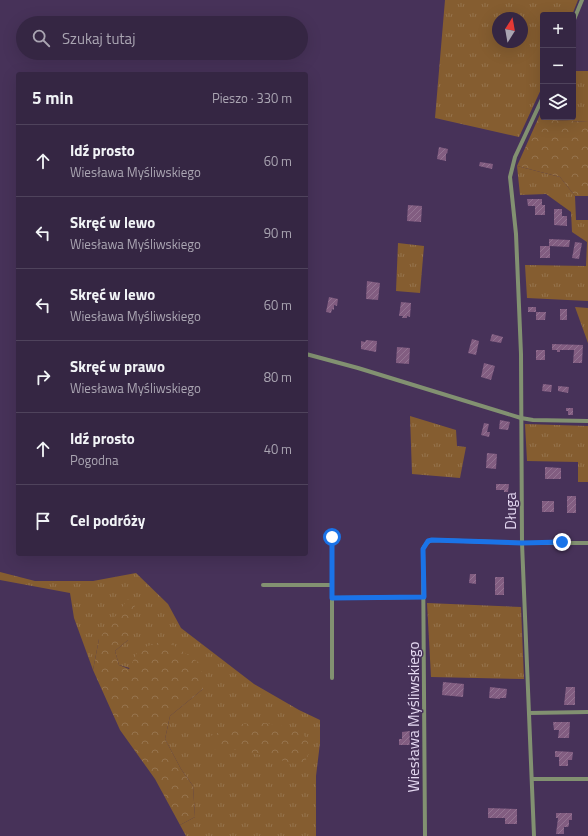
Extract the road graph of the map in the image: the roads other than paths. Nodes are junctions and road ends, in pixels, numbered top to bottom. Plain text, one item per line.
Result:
1 (582, 0) edge
2 (576, 15) edge
3 (540, 103) edge
4 (308, 355) edge
5 (521, 418) junction
6 (588, 420) edge
7 (332, 537) dead end
8 (522, 543) junction
9 (588, 543) edge
10 (263, 585) dead end
11 (332, 585) junction
12 (424, 597) junction
13 (332, 598) junction
14 (332, 678) dead end
15 (588, 712) edge
16 (529, 713) junction
17 (533, 779) junction
18 (588, 779) edge
19 (426, 836) edge
20 (534, 836) edge

1 - 2 street
3 - 5 street, Długa
4 - 5 street
5 - 6 street
5 - 8 street, Długa
7 - 11 street
8 - 9 street
8 - 12 street, Wiesława Myśliwskiego
8 - 16 street, Długa
10 - 11 street
11 - 13 street
12 - 13 street
12 - 19 street, Wiesława Myśliwskiego
13 - 14 street
15 - 16 street
16 - 17 street, Długa
17 - 18 street
17 - 20 street, Długa

